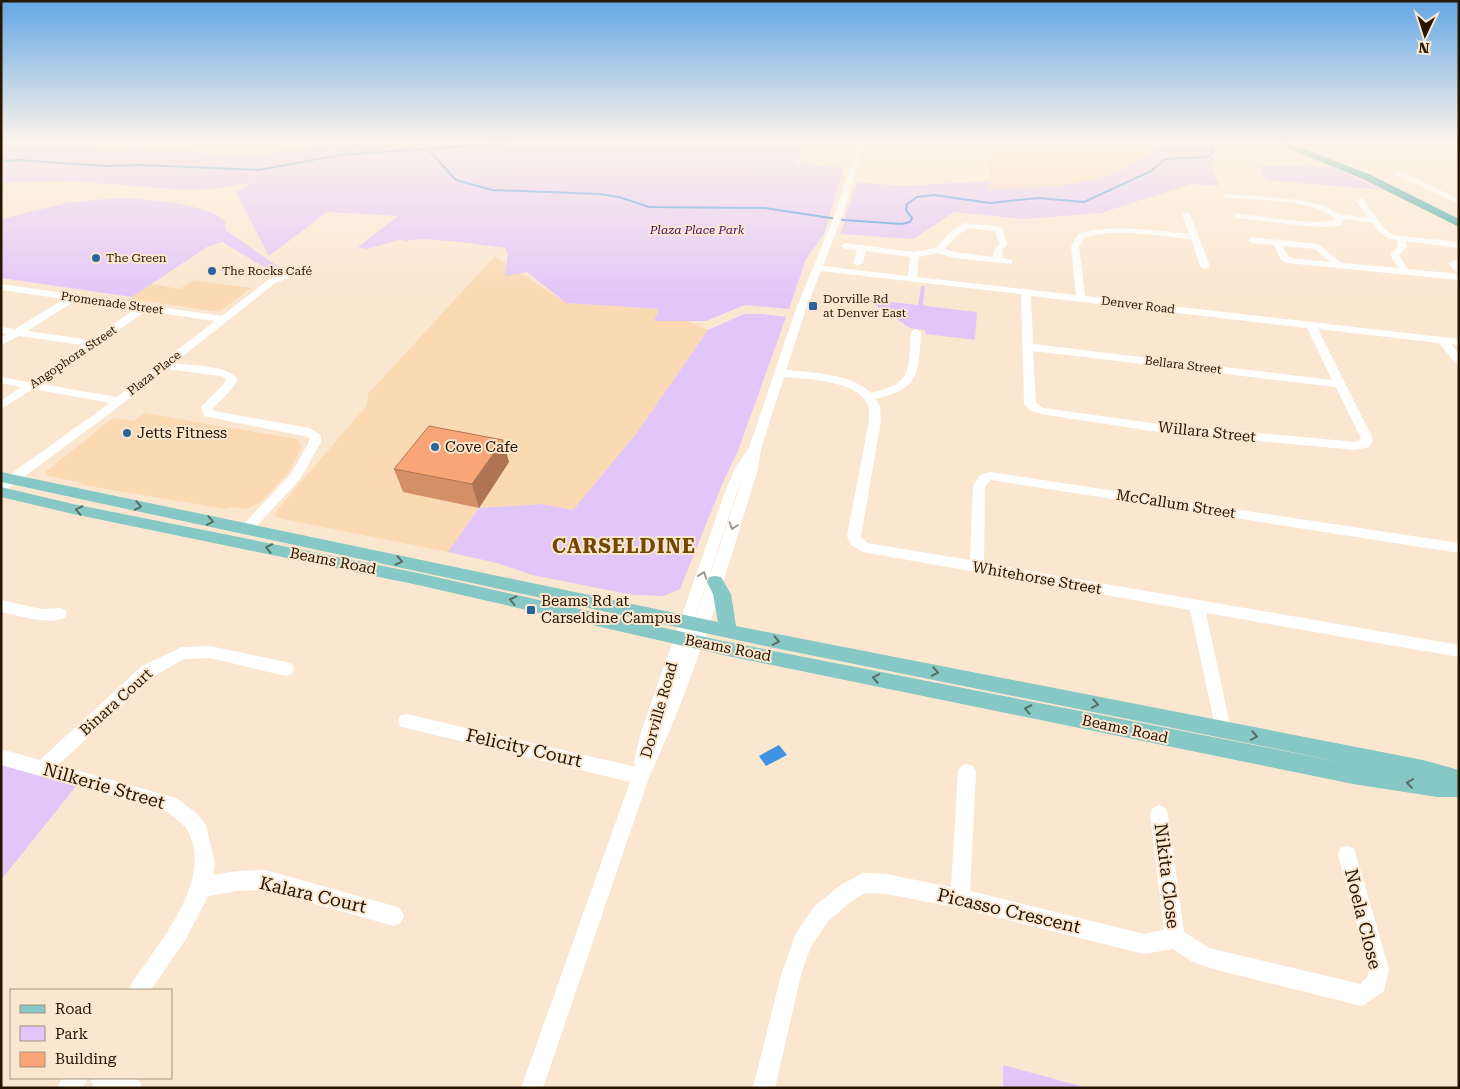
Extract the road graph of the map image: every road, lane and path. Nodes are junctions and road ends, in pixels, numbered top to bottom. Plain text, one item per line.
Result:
1 (845, 194) edge
2 (1400, 194) edge
3 (1416, 194) edge
4 (1441, 194) edge
5 (1227, 196) dead end
6 (1359, 200) dead end
7 (1459, 202) edge
8 (1186, 214) dead end
9 (1238, 216) dead end
10 (1340, 216) junction
11 (1459, 216) edge
12 (1374, 221) junction
13 (1459, 224) edge
14 (1194, 238) junction
15 (1400, 239) junction
16 (1252, 240) dead end
17 (1277, 243) junction
18 (1459, 244) edge
19 (845, 246) dead end
20 (862, 248) junction
21 (939, 250) junction
22 (914, 255) junction
23 (998, 260) junction
24 (1009, 262) dead end
25 (1459, 262) edge
26 (858, 263) dead end
27 (1205, 266) dead end
28 (1340, 266) junction
29 (817, 268) junction
30 (298, 270) dead end
31 (1459, 270) edge
32 (1405, 272) junction
33 (1459, 277) edge
34 (912, 280) junction
35 (1, 287) edge
36 (1026, 293) junction
37 (72, 298) junction
38 (1081, 299) junction
39 (144, 308) junction
40 (223, 319) junction
41 (1311, 325) junction
42 (1, 330) edge
43 (18, 332) junction
44 (916, 332) dead end
45 (1443, 341) junction
46 (1, 342) edge
47 (1459, 342) edge
48 (92, 343) junction
49 (1028, 347) junction
50 (1459, 361) edge
51 (164, 365) junction
52 (781, 373) junction
53 (1, 380) edge
54 (1339, 384) junction
55 (31, 385) junction
56 (868, 396) junction
57 (119, 401) junction
58 (1, 406) edge
59 (754, 449) junction
60 (4, 484) edge
61 (248, 528) junction
62 (1459, 548) edge
63 (977, 567) junction
64 (715, 582) junction
65 (1, 606) edge
66 (1197, 606) junction
67 (60, 614) dead end
68 (728, 630) junction
69 (691, 632) junction
70 (1459, 651) edge
71 (286, 670) dead end
72 (406, 721) dead end
73 (1223, 730) junction
74 (1, 757) edge
75 (43, 768) junction
76 (967, 772) dead end
77 (641, 776) junction
78 (1459, 780) edge
79 (1459, 788) edge
80 (1159, 814) dead end
81 (1347, 855) dead end
82 (202, 887) junction
83 (960, 898) junction
84 (394, 916) dead end
85 (1175, 938) junction
86 (139, 989) edge
87 (104, 1079) edge
88 (131, 1088) edge
89 (532, 1088) edge
90 (764, 1088) edge

1 - 29 street, Dorville Road
2 - 13 highway
3 - 11 highway
4 - 7 street
5 - 10 street
6 - 12 street
8 - 14 street
9 - 10 street
10 - 12 street
12 - 15 street
14 - 27 street
14 - 38 street
15 - 18 street
15 - 32 street
16 - 17 street
17 - 28 street
17 - 28 street
19 - 20 street
20 - 22 street
20 - 26 street
21 - 22 street
21 - 23 street
21 - 23 street
22 - 34 street
23 - 24 street
25 - 31 street
28 - 32 street
29 - 34 street, Denver Road
29 - 52 street, Dorville Road
30 - 40 street, Plaza Place
32 - 33 street
34 - 36 street, Denver Road
35 - 37 street, Promenade Street
36 - 38 street, Denver Road
36 - 49 street, Willara Street
37 - 39 street, Promenade Street
37 - 43 street
38 - 41 street, Denver Road
39 - 40 street, Promenade Street
39 - 48 street, Angophora Street
40 - 51 street, Plaza Place
41 - 45 street, Denver Road
41 - 54 street, Willara Street
42 - 43 street
43 - 46 street
43 - 48 street
44 - 56 street
45 - 47 street, Denver Road
45 - 50 street
48 - 55 street, Angophora Street
49 - 54 street, Bellara Street
49 - 54 street, Willara Street
51 - 57 street, Plaza Place
51 - 61 street
52 - 56 street
52 - 59 street, Dorville Road
53 - 55 street
55 - 57 street
55 - 58 street, Angophora Street
56 - 63 street, Whitehorse Street
57 - 60 street, Plaza Place
59 -> 64 street, Dorville Road
69 -> 59 street, Dorville Road
60 -> 61 main road, Beams Road
69 -> 60 main road, Beams Road
61 -> 69 main road, Beams Road
62 - 63 street, McCallum Street
63 - 66 street, Whitehorse Street
64 - 68 main road
64 - 69 street, Dorville Road
65 - 67 street
66 - 70 street, Whitehorse Street
66 - 73 street
68 - 69 main road, Beams Road
68 -> 73 main road, Beams Road
69 - 77 street, Dorville Road
79 -> 69 main road, Beams Road
71 - 75 street, Binara Court
72 - 77 street, Felicity Court
73 -> 78 main road, Beams Road
74 - 75 street, Nilkerie Street
75 - 82 street, Nilkerie Street
76 - 83 street
77 - 89 street, Dorville Road
80 - 85 street, Nikita Close
81 - 85 street, Noela Close
82 - 84 street, Kalara Court
82 - 86 street, Nilkerie Street
83 - 85 street, Picasso Crescent
83 - 90 street, Picasso Crescent
87 - 88 street

